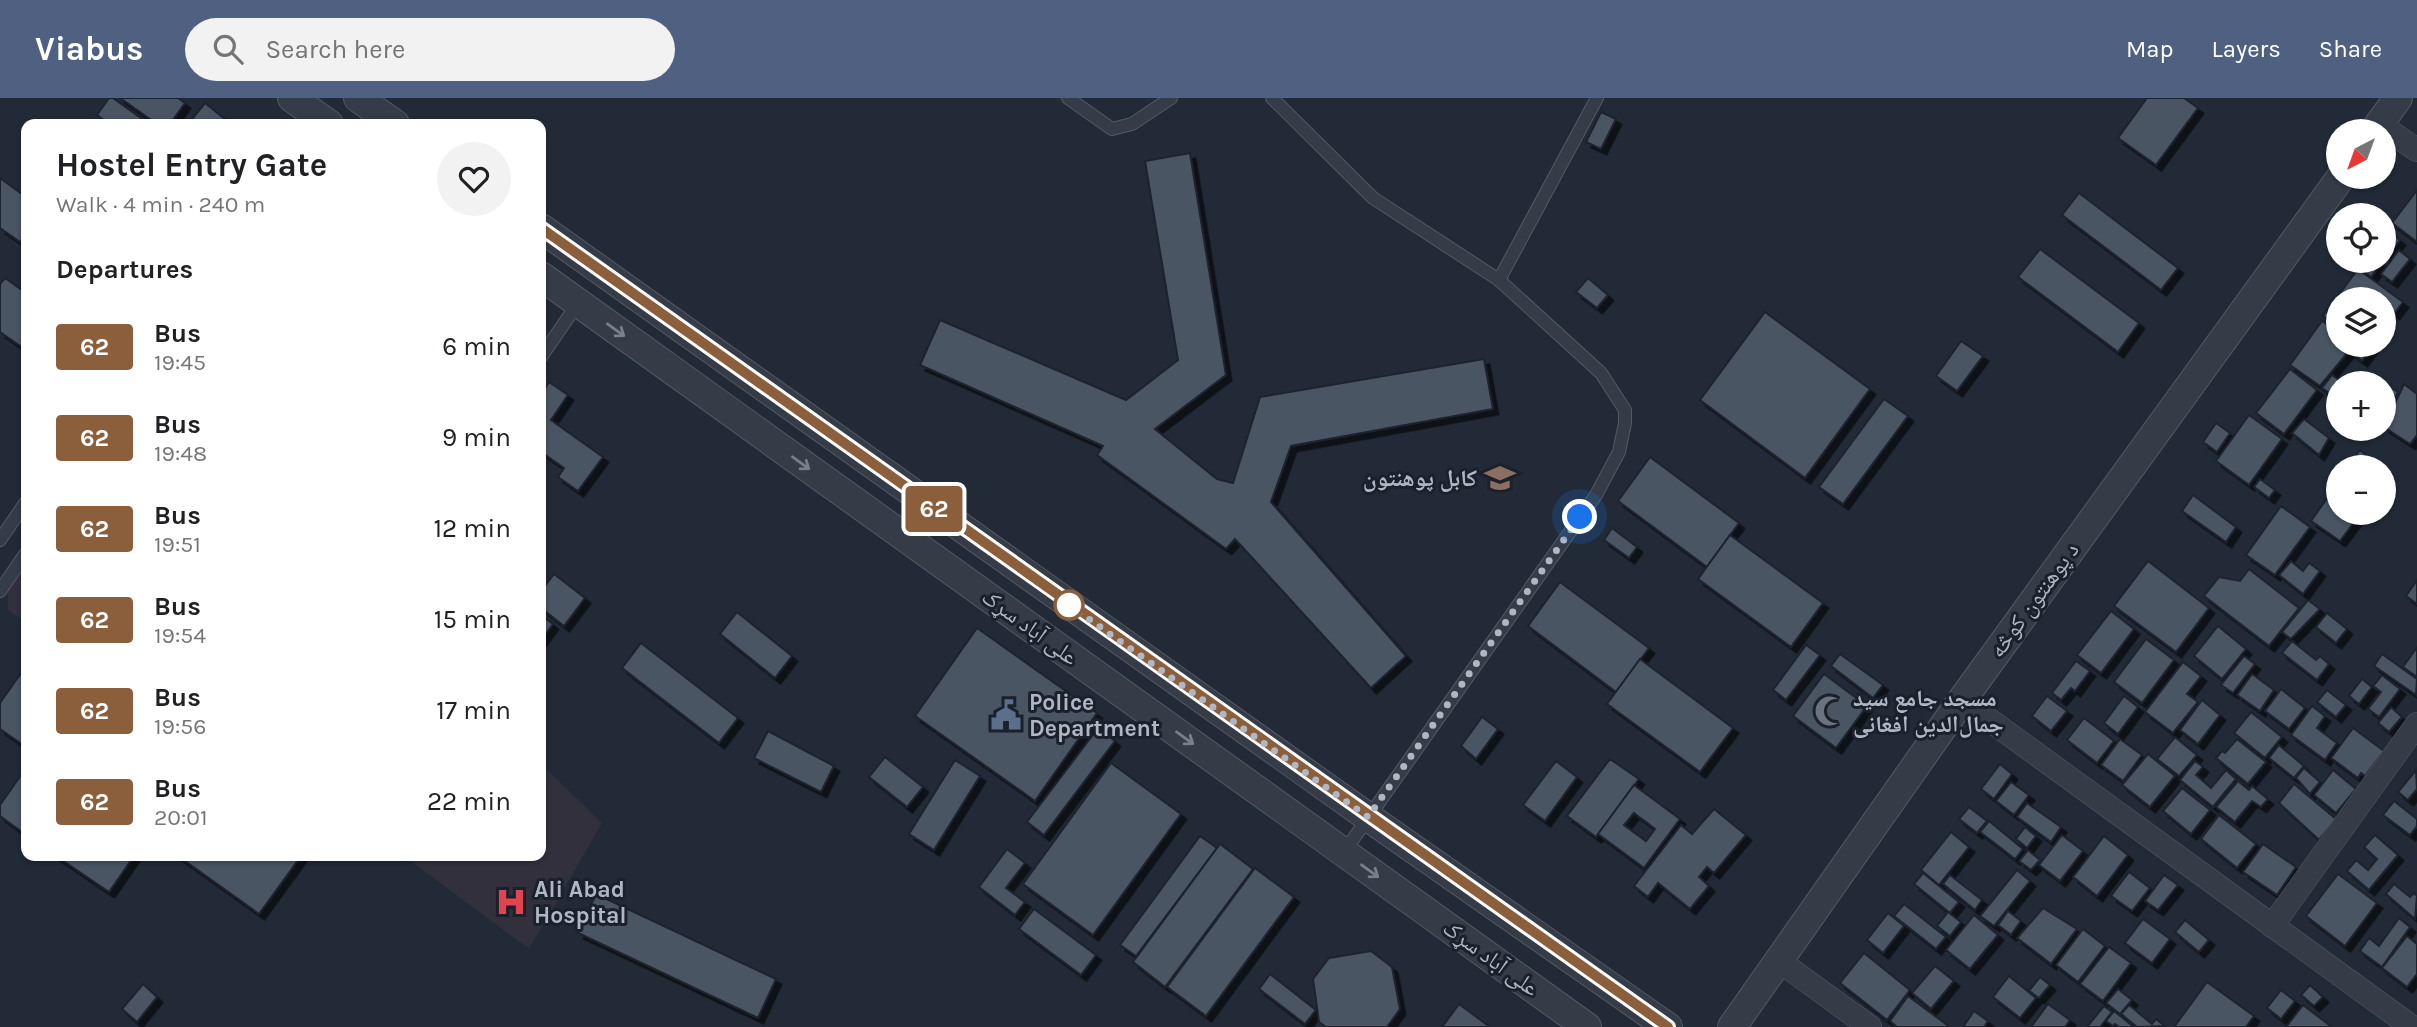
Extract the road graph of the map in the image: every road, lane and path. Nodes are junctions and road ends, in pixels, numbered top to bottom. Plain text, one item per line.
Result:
1 (358, 98) edge
2 (1068, 98) edge
3 (1171, 98) edge
4 (1272, 98) edge
5 (1597, 98) edge
6 (2398, 98) edge
7 (388, 119) edge
8 (2383, 119) edge
9 (2396, 138) edge
10 (2417, 150) edge
11 (2332, 189) edge
12 (546, 232) edge
13 (546, 280) edge
14 (1499, 280) junction
15 (578, 303) junction
16 (546, 350) edge
17 (21, 509) edge
18 (0, 540) edge
19 (21, 560) edge
20 (0, 591) edge
21 (1085, 616) junction
22 (1061, 649) junction
23 (1962, 700) junction
24 (2417, 724) edge
25 (1368, 817) junction
26 (1344, 852) junction
27 (2272, 926) junction
28 (1779, 961) junction
29 (1587, 1027) edge
30 (1668, 1027) edge
31 (1732, 1027) edge
32 (1870, 1027) edge
33 (2412, 1027) edge

1 - 7 street
2 - 3 lane
4 - 14 lane
5 - 14 lane
6 - 8 street
9 - 10 street
11 - 23 street, د پوهنتون کوڅه
12 - 21 street
13 - 15 street, علی آباد سړک
14 - 25 lane
15 - 16 lane
15 -> 22 street, علی آباد سړک
17 - 18 lane
19 - 20 lane
21 - 22 street
21 - 25 street
22 -> 26 street, علی آباد سړک
23 - 27 street
23 - 28 street, د پوهنتون کوڅه
24 - 27 street
25 - 26 lane
25 - 30 street
26 -> 29 street, علی آباد سړک
27 - 33 street
28 - 31 street, د پوهنتون کوڅه
28 - 32 street

